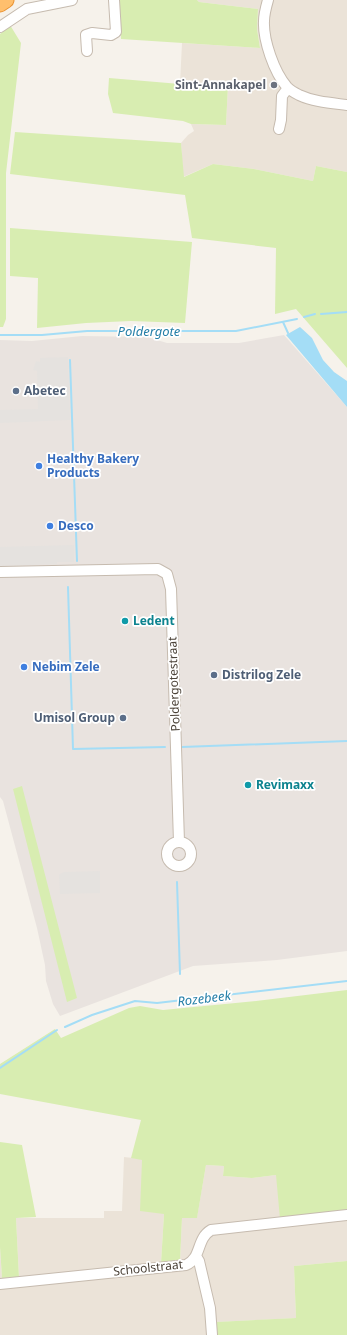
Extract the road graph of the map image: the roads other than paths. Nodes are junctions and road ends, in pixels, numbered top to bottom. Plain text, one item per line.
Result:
1 (6, 0) edge
2 (72, 0) edge
3 (114, 0) edge
4 (268, 0) edge
5 (0, 4) edge
6 (0, 27) edge
7 (87, 51) dead end
8 (288, 88) junction
9 (347, 105) edge
10 (279, 129) dead end
11 (0, 572) edge
12 (179, 842) dead end
13 (347, 1216) edge
14 (196, 1256) junction
15 (0, 1284) edge
16 (212, 1335) edge

1 - 5 highway
2 - 6 street
3 - 7 street
4 - 8 street
8 - 9 street
8 - 10 street
11 - 12 street, Poldergotestraat
13 - 14 street, Schoolstraat
14 - 15 street, Schoolstraat
14 - 16 street

